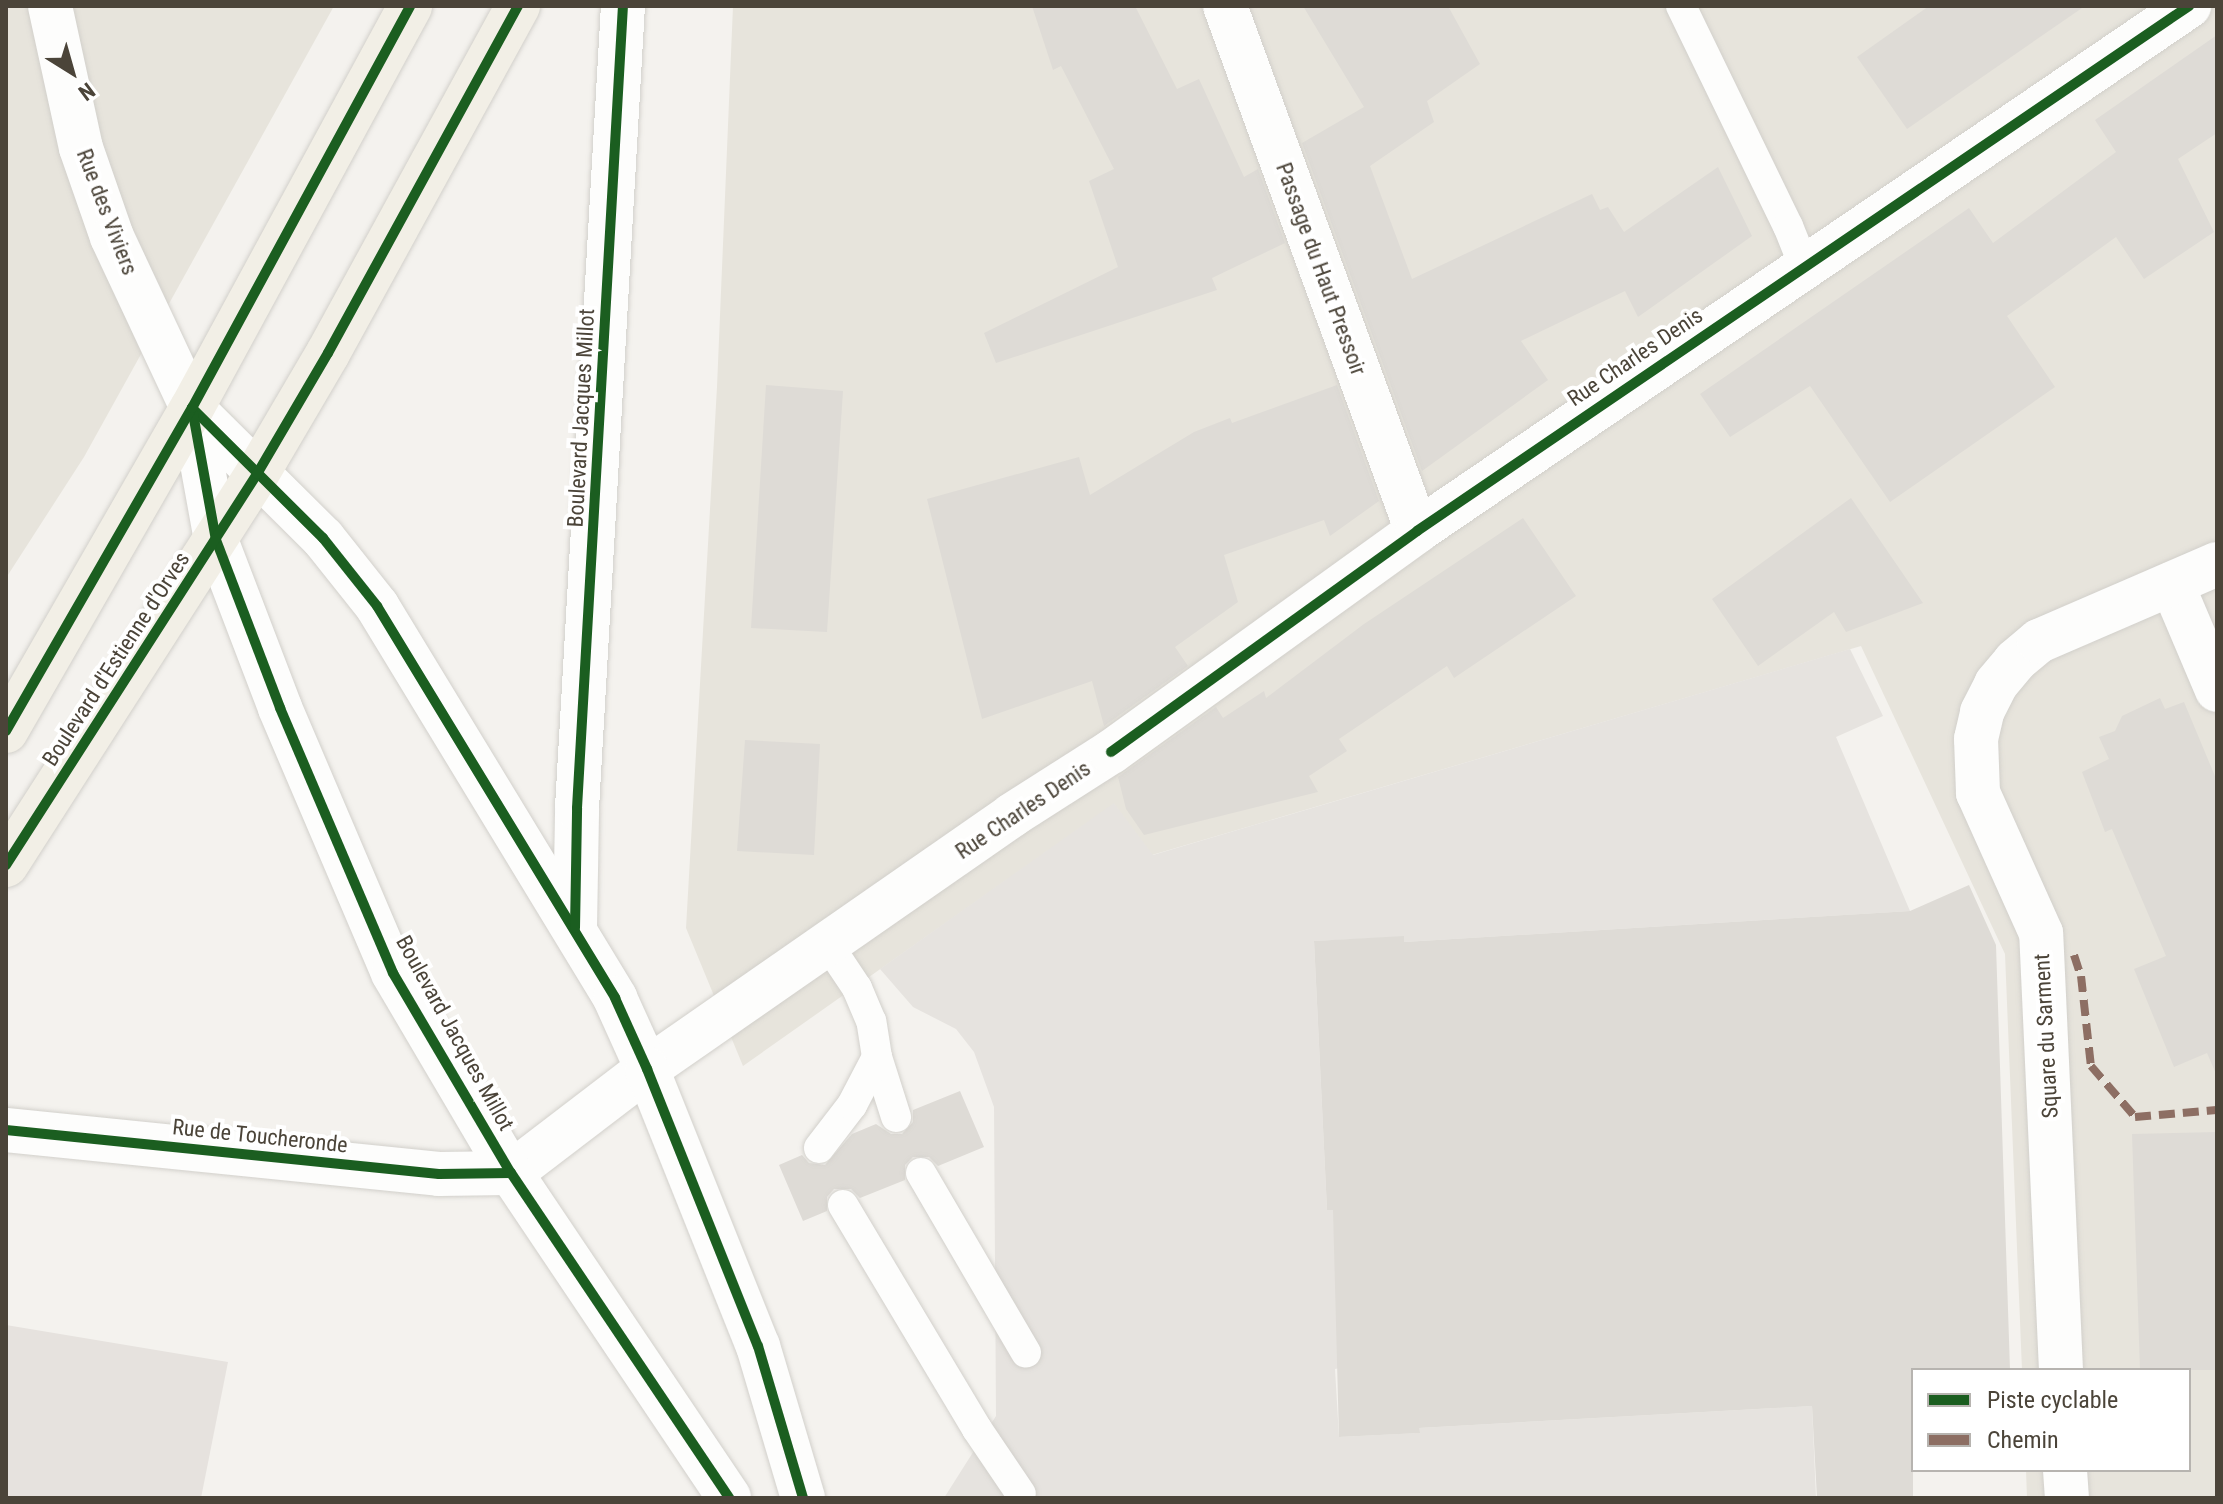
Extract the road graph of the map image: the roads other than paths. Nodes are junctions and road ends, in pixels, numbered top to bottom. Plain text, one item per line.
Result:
1 (50, 6) edge
2 (410, 6) edge
3 (518, 6) edge
4 (623, 6) edge
5 (1225, 6) edge
6 (1681, 6) edge
7 (2189, 6) edge
8 (1804, 266) junction
9 (192, 408) junction
10 (257, 474) junction
11 (1417, 531) junction
12 (216, 540) junction
13 (2217, 564) edge
14 (2172, 584) junction
15 (2217, 690) edge
16 (6, 731) edge
17 (6, 865) edge
18 (575, 928) junction
19 (827, 943) junction
20 (877, 1057) junction
21 (647, 1069) junction
22 (896, 1117) dead end
23 (6, 1130) edge
24 (819, 1148) dead end
25 (511, 1173) junction
26 (921, 1173) dead end
27 (843, 1205) dead end
28 (1026, 1353) dead end
29 (2061, 1368) edge
30 (2065, 1472) edge
31 (1021, 1494) dead end
32 (729, 1498) edge
33 (803, 1498) edge
34 (2067, 1498) edge

1 - 9 street, Rue des Viviers
2 - 9 main road
3 - 10 main road
4 - 18 street, Boulevard Jacques Millot
5 - 11 street, Passage du Haut Pressoir
6 - 8 lane
7 - 8 street, Rue Charles Denis
8 - 11 street, Rue Charles Denis
9 - 10 street
9 - 12 street, Boulevard Jacques Millot
9 - 16 main road
10 - 12 main road, Boulevard d'Estienne d'Orves
10 - 18 street
11 - 19 street, Rue Charles Denis
12 - 17 main road, Boulevard d'Estienne d'Orves
12 - 25 street, Boulevard Jacques Millot
13 - 14 street, Square du Sarment
14 - 15 street
14 - 29 street, Square du Sarment
18 - 21 street
19 - 20 lane
19 - 21 street, Rue Charles Denis
20 - 22 lane
20 - 24 lane
21 - 25 street, Rue Charles Denis
21 - 33 street
23 - 25 street, Rue de Toucheronde
25 - 32 street, Boulevard Jacques Millot
26 - 28 lane
27 - 31 lane
30 - 34 street

